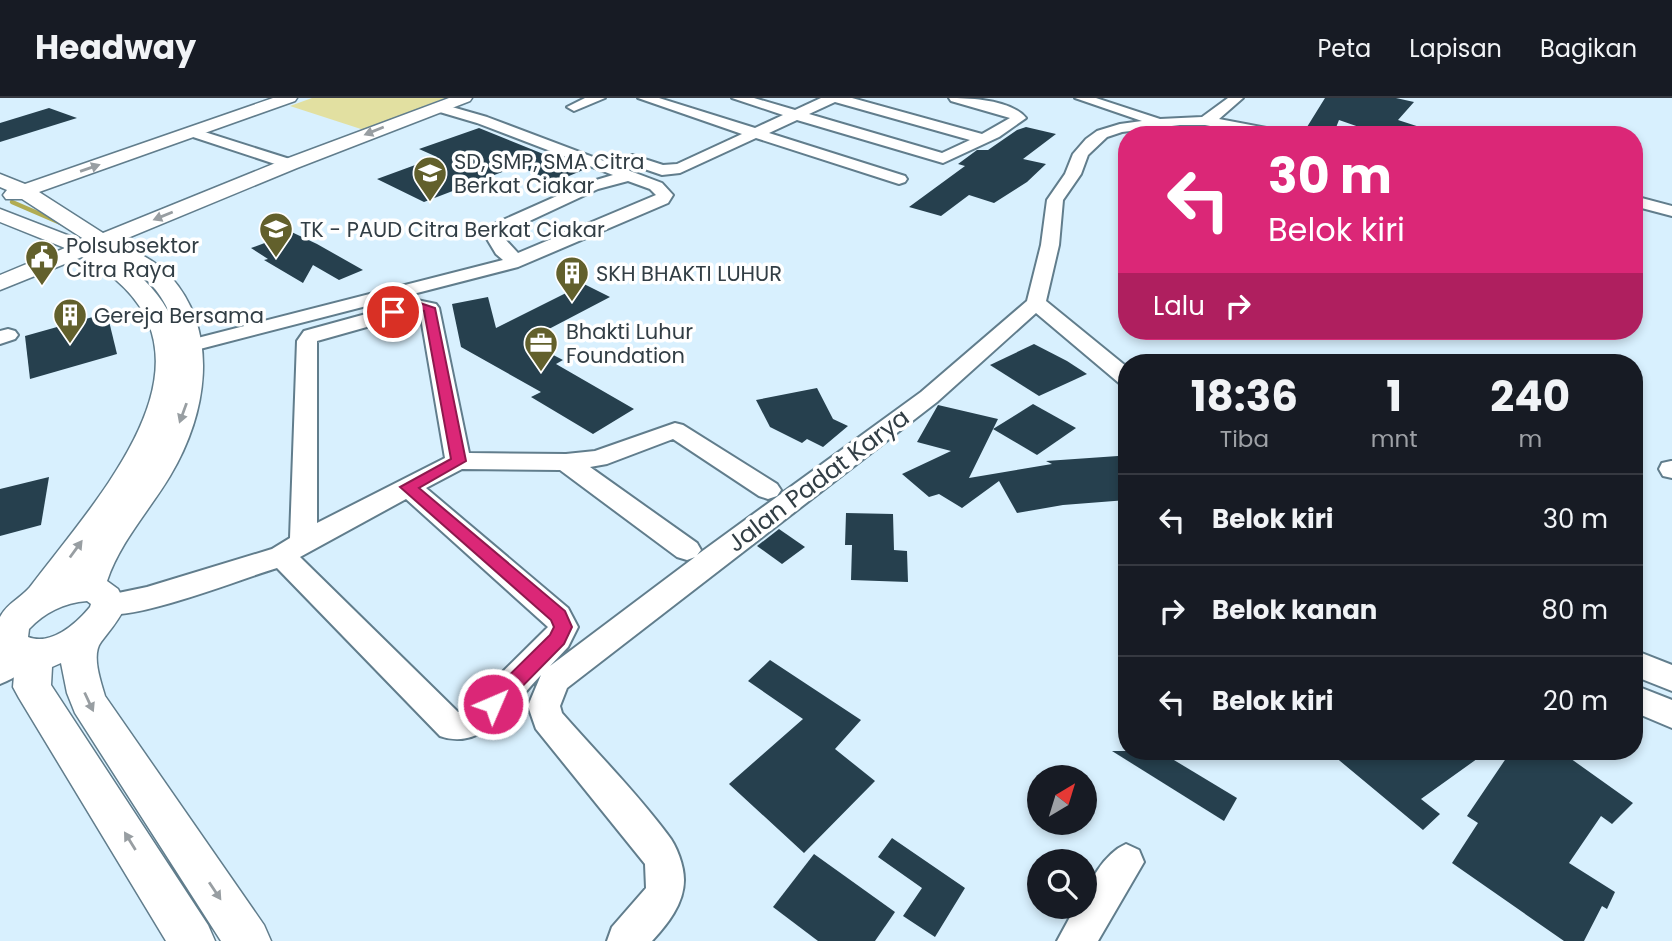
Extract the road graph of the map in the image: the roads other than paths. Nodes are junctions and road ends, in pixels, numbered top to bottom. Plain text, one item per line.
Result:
1 (289, 98) edge
2 (464, 98) edge
3 (598, 98) edge
4 (645, 98) edge
5 (739, 98) edge
6 (834, 98) edge
7 (862, 98) edge
8 (956, 98) edge
9 (1082, 98) edge
10 (1236, 98) edge
11 (438, 107) junction
12 (574, 107) dead end
13 (796, 115) junction
14 (482, 120) junction
15 (1205, 121) junction
16 (1159, 122) junction
17 (542, 126) dead end
18 (1140, 126) edge
19 (1233, 126) edge
20 (1118, 131) edge
21 (192, 132) junction
22 (756, 133) junction
23 (989, 137) junction
24 (615, 153) dead end
25 (283, 162) junction
26 (620, 179) junction
27 (899, 179) dead end
28 (0, 180) edge
29 (14, 195) edge
30 (1643, 203) edge
31 (1672, 211) edge
32 (0, 215) edge
33 (498, 235) joint
34 (92, 245) junction
35 (511, 257) junction
36 (0, 282) edge
37 (1036, 303) junction
38 (189, 346) junction
39 (1118, 371) edge
40 (458, 461) junction
41 (566, 462) junction
42 (408, 487) junction
43 (768, 490) dead end
44 (293, 549) junction
45 (687, 550) dead end
46 (98, 596) junction
47 (36, 604) junction
48 (85, 637) junction
49 (14, 650) edge
50 (1643, 666) edge
51 (1672, 678) edge
52 (1643, 702) edge
53 (1672, 714) edge
54 (1126, 862) dead end
55 (192, 941) edge
56 (248, 941) edge
57 (626, 941) edge
58 (1076, 941) edge

1 - 21 street
2 - 11 street
3 - 12 street
4 - 22 street
5 - 13 street
6 - 13 street
6 - 23 street
7 - 23 street
8 - 23 street
9 - 16 street
10 - 15 street
11 - 14 street
11 -> 25 street
13 - 22 street
13 - 23 street
14 - 17 street
14 - 26 street
15 - 16 street
15 - 19 street
16 - 18 street
20 - 37 street
21 - 25 street
29 -> 21 street
22 - 24 street
22 - 27 street
25 -> 34 street
26 - 33 street
26 - 35 street
28 - 29 street
29 - 34 street
30 - 31 street
32 - 34 street
33 - 35 street
34 - 36 street
34 - 38 street
47 -> 34 street
35 - 38 street
37 - 39 street
37 - 57 street, Jalan Padat Karya
38 -> 46 street
40 - 41 street
40 - 42 street
40 - 44 street
41 - 43 street
41 - 45 street
42 - 44 street
42 - 44 street
44 - 46 street
46 - 47 street
46 - 48 street
47 - 49 street
48 - 49 street
48 -> 56 street
55 -> 49 street
50 - 51 street
52 - 53 street
54 - 58 street

